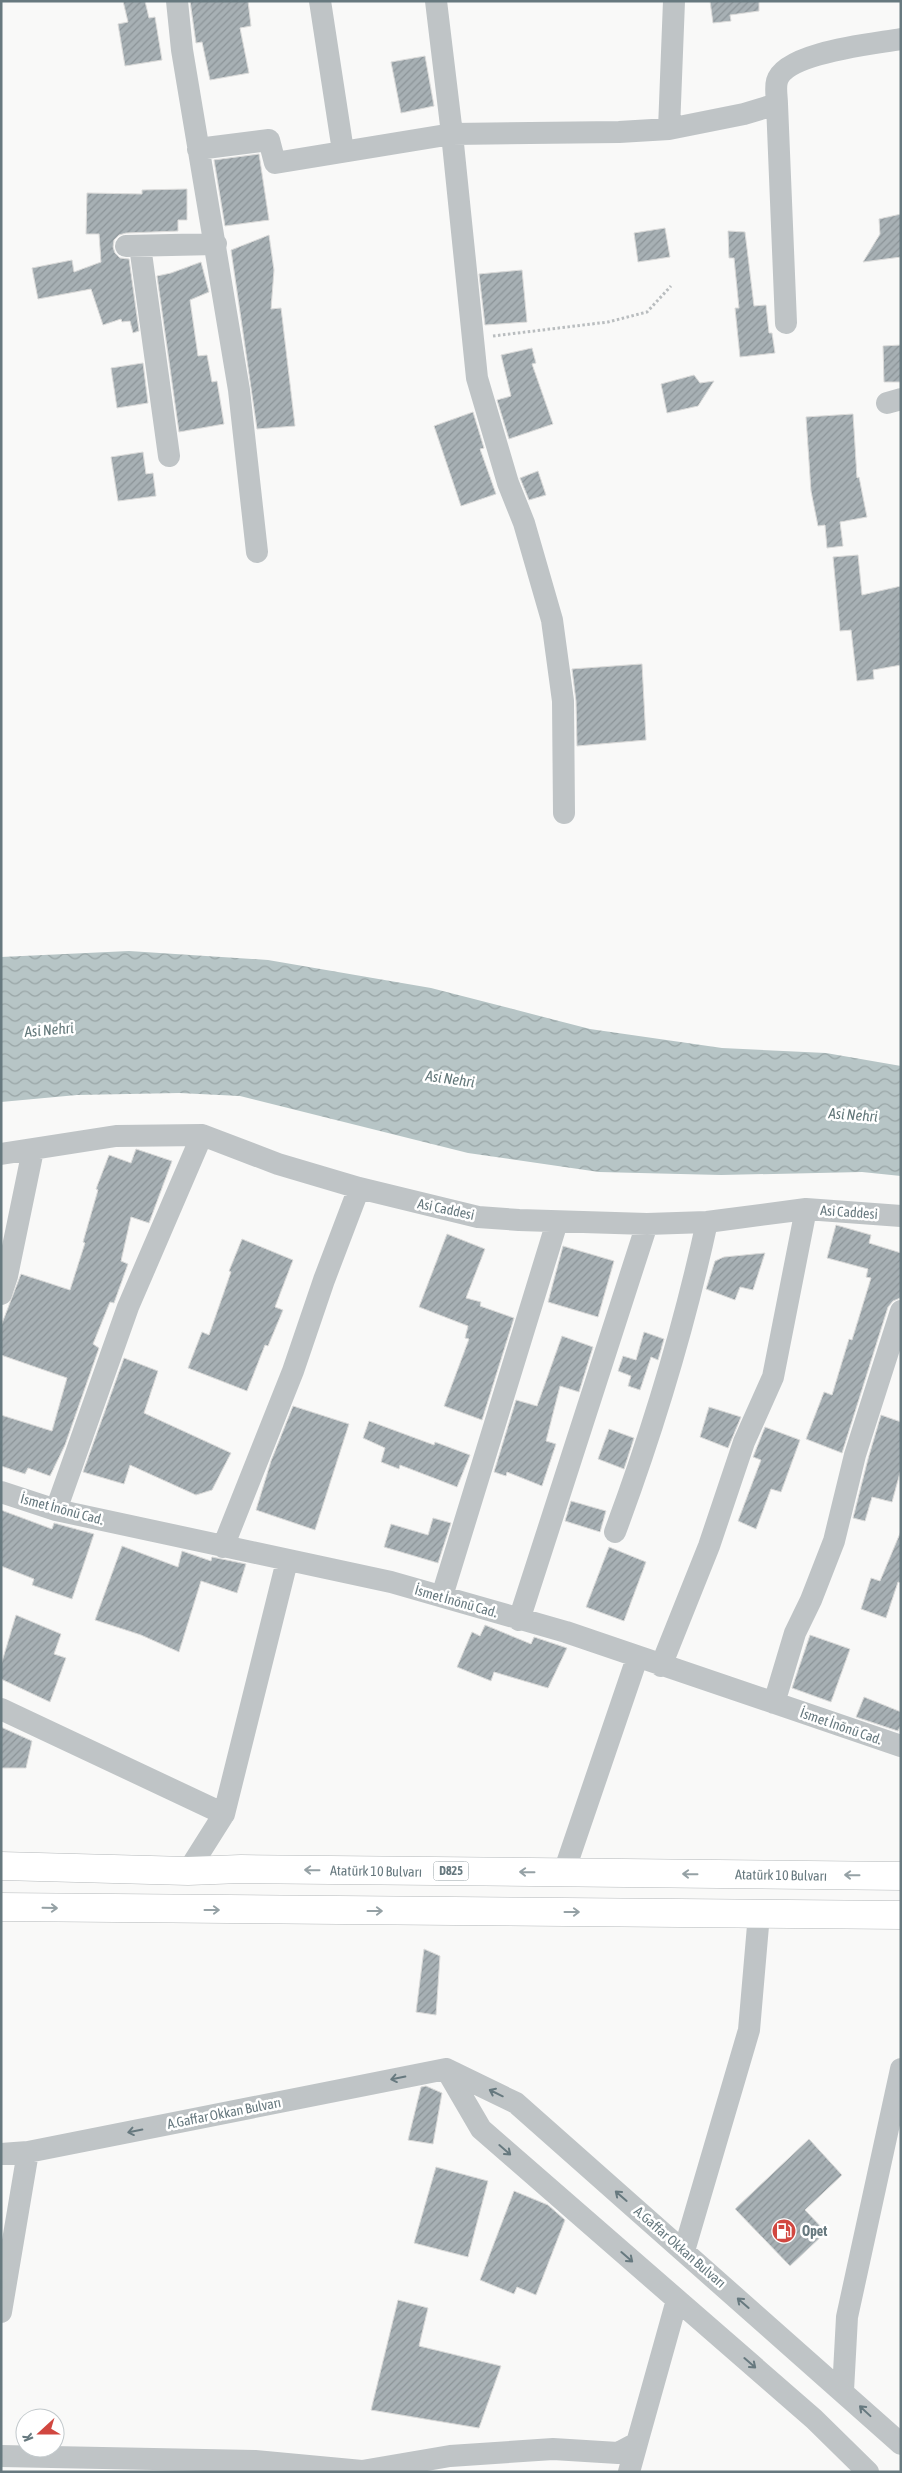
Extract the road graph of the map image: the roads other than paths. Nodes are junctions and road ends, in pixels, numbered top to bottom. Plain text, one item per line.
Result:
1 (177, 1) edge
2 (320, 1) edge
3 (436, 1) edge
4 (674, 1) edge
5 (901, 40) edge
6 (777, 104) junction
7 (669, 128) junction
8 (452, 134) junction
9 (198, 149) junction
10 (343, 151) junction
11 (216, 244) junction
12 (786, 323) dead end
13 (169, 456) dead end
14 (257, 552) dead end
15 (564, 813) dead end
16 (202, 1135) junction
17 (33, 1150) junction
18 (1, 1154) edge
19 (359, 1188) junction
20 (806, 1209) junction
21 (901, 1216) edge
22 (557, 1222) junction
23 (707, 1222) junction
24 (647, 1224) junction
25 (1, 1294) edge
26 (901, 1311) edge
27 (1, 1492) edge
28 (56, 1510) junction
29 (615, 1532) dead end
30 (223, 1547) junction
31 (287, 1561) junction
32 (442, 1596) junction
33 (519, 1620) junction
34 (637, 1658) junction
35 (661, 1666) junction
36 (774, 1702) junction
37 (1, 1709) edge
38 (901, 1746) edge
39 (224, 1814) junction
40 (1, 1866) edge
41 (188, 1871) junction
42 (564, 1872) junction
43 (901, 1876) edge
44 (1, 1907) edge
45 (759, 1914) junction
46 (901, 1915) edge
47 (446, 2069) junction
48 (901, 2069) edge
49 (28, 2152) junction
50 (1, 2154) edge
51 (684, 2251) junction
52 (677, 2300) junction
53 (1, 2312) edge
54 (843, 2391) junction
55 (637, 2443) junction
56 (901, 2444) edge
57 (1, 2456) edge
58 (264, 2467) edge
59 (629, 2472) edge
60 (868, 2472) edge

1 - 9 street
2 - 10 street
3 - 8 street
4 - 7 street
5 - 6 street
6 - 7 street
6 - 12 street
7 - 8 street
8 - 10 street
8 - 15 street
9 - 10 street
9 - 11 street
11 - 13 street
11 - 14 street
16 - 17 street, Asi Caddesi
16 - 19 street, Asi Caddesi
16 - 28 street
17 - 18 street, Asi Caddesi
17 - 25 street
19 - 22 street, Asi Caddesi
19 - 30 street
20 - 21 street, Asi Caddesi
20 - 23 street, Asi Caddesi
20 - 35 street
22 - 24 street, Asi Caddesi
22 - 32 street
23 - 24 street, Asi Caddesi
23 - 29 street
24 - 33 street
26 - 36 street
27 - 28 street, İsmet İnönü Cad.
28 - 30 street, İsmet İnönü Cad.
30 - 31 street, İsmet İnönü Cad.
31 - 32 street, İsmet İnönü Cad.
31 - 39 street
32 - 33 street, İsmet İnönü Cad.
33 - 34 street, İsmet İnönü Cad.
34 - 35 street, İsmet İnönü Cad.
34 - 42 street
35 - 36 street, İsmet İnönü Cad.
36 - 38 street, İsmet İnönü Cad.
37 - 39 street
39 - 41 street
40 - 41 highway, Atatürk 10 Bulvarı / D825
42 -> 41 highway, Atatürk 10 Bulvarı / D825
43 -> 42 highway, Atatürk 10 Bulvarı / D825
44 -> 45 highway
45 - 46 highway
45 - 51 street
47 -> 49 street, A.Gaffar Okkan Bulvarı
51 -> 47 street, A.Gaffar Okkan Bulvarı
47 -> 52 street
48 - 54 street
49 - 50 street, A.Gaffar Okkan Bulvarı
49 - 53 street
54 -> 51 street, A.Gaffar Okkan Bulvarı
52 - 55 street
52 -> 60 street
56 -> 54 street, A.Gaffar Okkan Bulvarı
55 - 58 street
55 - 59 street
57 - 58 street

